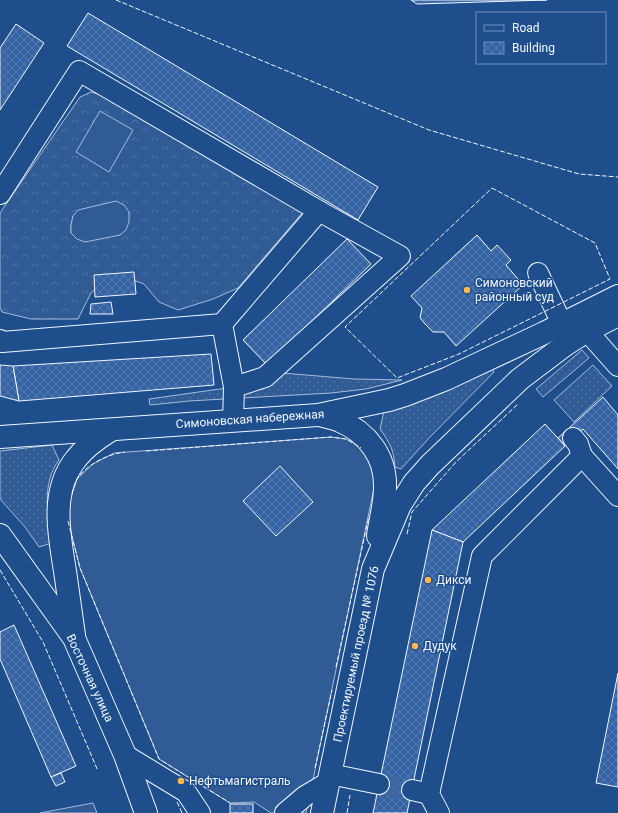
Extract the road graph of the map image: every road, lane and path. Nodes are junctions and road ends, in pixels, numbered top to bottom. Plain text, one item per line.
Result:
1 (0, 194) edge
2 (319, 212) junction
3 (538, 273) dead end
4 (618, 296) edge
5 (618, 315) edge
6 (222, 324) junction
7 (575, 324) junction
8 (1, 342) edge
9 (618, 366) edge
10 (234, 387) junction
11 (318, 415) junction
12 (233, 421) junction
13 (111, 430) junction
14 (0, 437) edge
15 (573, 438) dead end
16 (582, 456) junction
17 (618, 496) edge
18 (0, 535) edge
19 (373, 569) junction
20 (74, 638) junction
21 (124, 755) junction
22 (328, 779) junction
23 (379, 784) tunnel mouth
24 (146, 813) edge
25 (200, 813) edge
26 (285, 813) edge
27 (322, 813) edge
28 (439, 813) edge

1 - 2 lane
2 - 6 lane
2 - 10 lane
3 - 7 lane
4 - 7 main road
5 - 7 main road
6 - 8 lane
6 - 10 lane
7 - 9 lane
7 - 11 main road, Симоновская набережная
7 - 19 main road, Проектируемый проезд № 1076
10 - 12 lane
11 - 12 main road, Симоновская набережная
11 - 19 main road
12 - 13 main road, Симоновская набережная
13 - 14 main road, Симоновская набережная
13 - 20 main road
15 - 16 lane
16 - 17 lane
16 - 28 lane
18 - 20 main road, Восточная улица
19 - 22 main road, Проектируемый проезд № 1076
20 - 21 main road, Восточная улица
21 - 24 main road, Восточная улица
21 - 25 lane
22 - 23 lane
22 - 26 lane
22 - 27 main road, Проектируемый проезд № 1076

